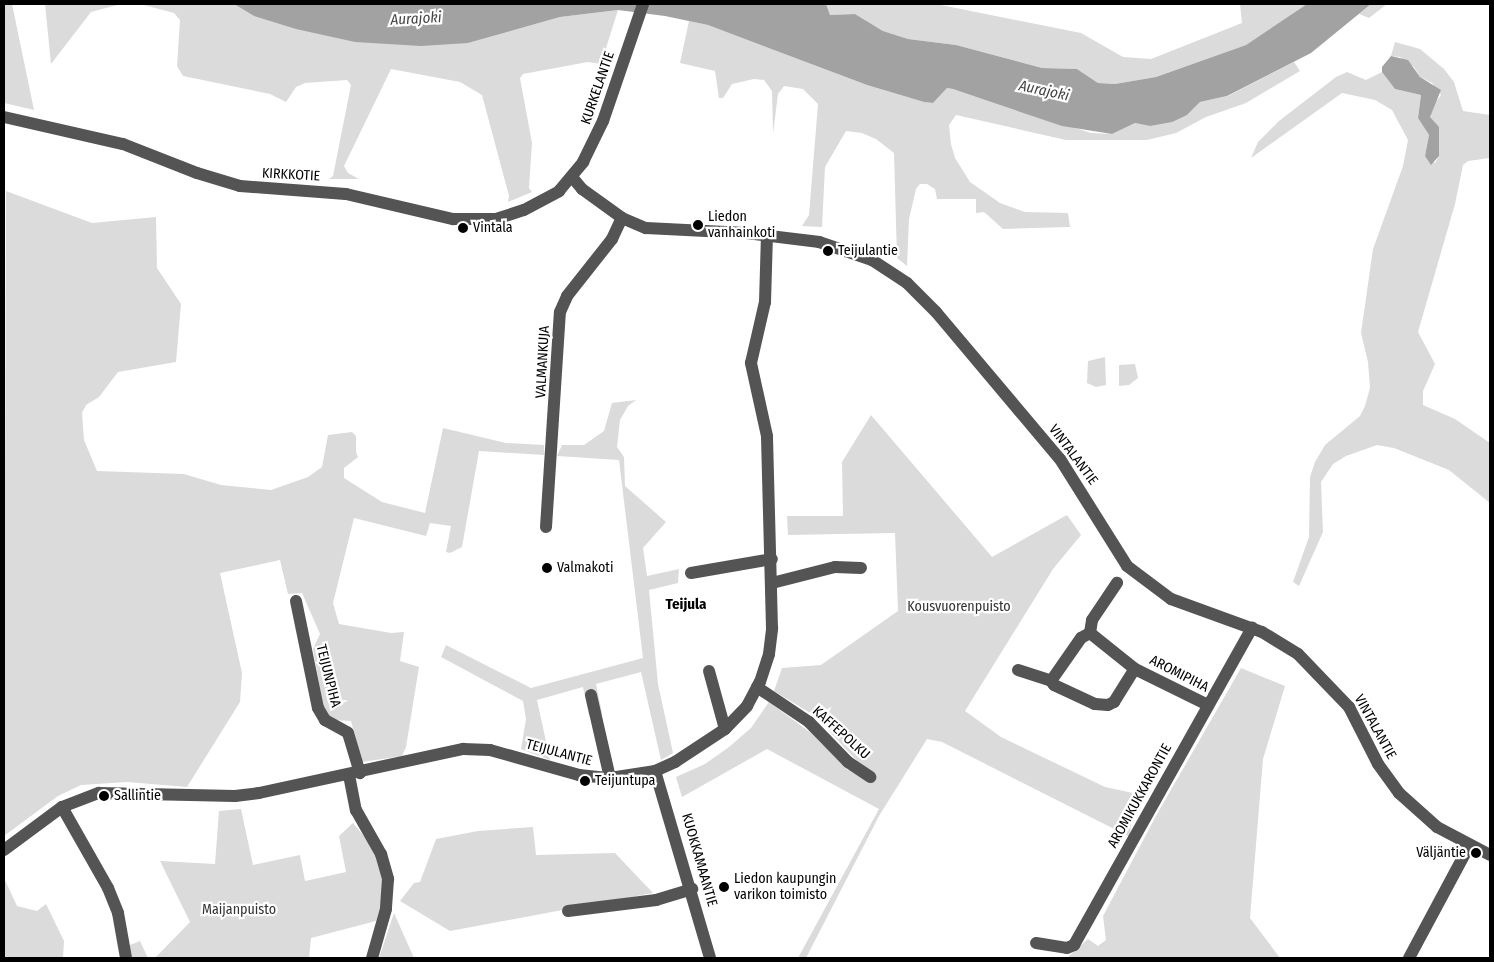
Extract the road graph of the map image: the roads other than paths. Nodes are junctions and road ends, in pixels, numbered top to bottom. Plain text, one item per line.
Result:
1 (643, 4) edge
2 (4, 117) edge
3 (572, 177) junction
4 (622, 218) junction
5 (767, 236) junction
6 (546, 527) dead end
7 (772, 559) junction
8 (861, 568) dead end
9 (691, 573) dead end
10 (1117, 582) dead end
11 (772, 583) junction
12 (296, 601) dead end
13 (1252, 628) junction
14 (1090, 633) junction
15 (1136, 669) junction
16 (1018, 670) dead end
17 (709, 671) dead end
18 (1051, 681) junction
19 (762, 690) junction
20 (590, 695) dead end
21 (1208, 705) junction
22 (725, 729) junction
23 (655, 771) junction
24 (354, 774) junction
25 (870, 777) dead end
26 (610, 778) junction
27 (62, 807) junction
28 (1469, 846) junction
29 (4, 850) edge
30 (1490, 855) edge
31 (692, 889) junction
32 (568, 912) dead end
33 (1036, 943) dead end
34 (126, 958) edge
35 (372, 958) edge
36 (710, 958) edge
37 (1409, 958) edge

1 - 3 street, KURKELANTIE
2 - 3 street, KIRKKOTIE
3 - 4 street, VINTALANTIE
4 - 5 street, VINTALANTIE
4 - 6 street, VALMANKUJA
5 - 7 street, TEIJULANTIE
5 - 13 street, VINTALANTIE
7 - 9 street
7 - 11 street, TEIJULANTIE
8 - 11 street
10 - 14 street
11 - 19 street, TEIJULANTIE
12 - 24 street, TEIJUNPIHA
13 - 21 street, AROMIKUKKARONTIE
13 - 28 street, VINTALANTIE
14 - 15 street, AROMIPIHA
14 - 18 street
15 - 18 street, AROMIPIHA
15 - 21 street, AROMIPIHA
16 - 18 street, AROMIPIHA
17 - 22 street
19 - 22 street, TEIJULANTIE
19 - 25 street, KAFFEPOLKU
20 - 26 street
21 - 33 street, AROMIKUKKARONTIE
22 - 23 street, TEIJULANTIE
23 - 26 street, TEIJULANTIE
23 - 31 street, KUOKKAMAANTIE
24 - 26 street, TEIJULANTIE
24 - 27 street, TEIJULANTIE
24 - 35 street, TEIJUNPIHA
27 - 29 street, TEIJULANTIE
27 - 34 street
28 - 30 street, VINTALANTIE
28 - 37 street
31 - 32 street
31 - 36 street, KUOKKAMAANTIE

